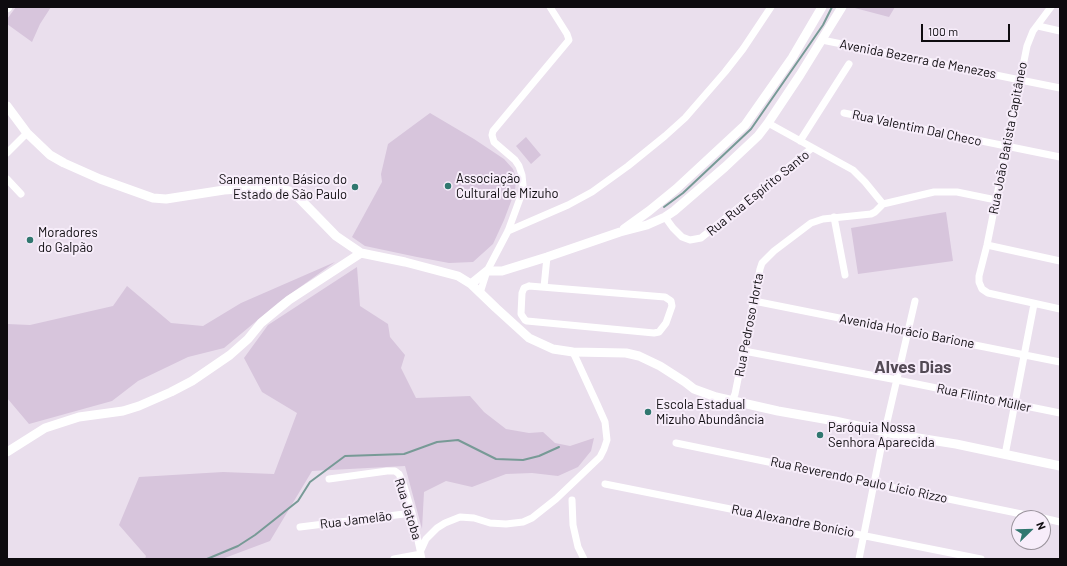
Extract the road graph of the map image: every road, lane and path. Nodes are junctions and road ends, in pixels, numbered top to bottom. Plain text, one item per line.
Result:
1 (550, 7) edge
2 (771, 7) edge
3 (822, 7) edge
4 (842, 7) edge
5 (1051, 7) edge
6 (1038, 26) junction
7 (1060, 30) edge
8 (822, 40) junction
9 (849, 64) dead end
10 (1020, 80) junction
11 (1060, 88) edge
12 (7, 106) edge
13 (844, 113) dead end
14 (768, 123) junction
15 (27, 133) junction
16 (800, 141) junction
17 (1006, 146) junction
18 (812, 148) junction
19 (7, 152) edge
20 (1060, 157) edge
21 (7, 179) edge
22 (21, 194) dead end
23 (996, 200) junction
24 (659, 203) junction
25 (882, 204) junction
26 (664, 217) junction
27 (834, 217) junction
28 (508, 231) junction
29 (620, 232) junction
30 (987, 246) junction
31 (361, 253) junction
32 (547, 257) junction
33 (1060, 261) edge
34 (487, 271) junction
35 (845, 275) dead end
36 (471, 284) junction
37 (544, 287) junction
38 (480, 293) junction
39 (754, 301) junction
40 (915, 301) dead end
41 (1034, 304) junction
42 (1060, 309) edge
43 (908, 332) junction
44 (744, 351) junction
45 (573, 352) junction
46 (1024, 355) junction
47 (1060, 362) edge
48 (897, 380) junction
49 (732, 401) junction
50 (1014, 404) junction
51 (1060, 413) edge
52 (885, 432) junction
53 (676, 443) dead end
54 (7, 452) edge
55 (1004, 454) junction
56 (1060, 466) edge
57 (328, 479) dead end
58 (605, 484) dead end
59 (875, 484) junction
60 (572, 500) dead end
61 (1011, 512) edge
62 (412, 513) junction
63 (300, 527) dead end
64 (865, 535) junction
65 (421, 554) edge
66 (394, 559) edge
67 (584, 559) edge
68 (859, 559) edge
69 (980, 559) edge

1 - 28 street
2 - 28 street
3 - 24 street
4 - 8 street
5 - 6 street, Rua João Batista Capitâneo
6 - 7 street
6 - 10 street, Rua João Batista Capitâneo
8 - 10 street, Avenida Bezerra de Menezes
8 - 14 street
9 - 16 street
10 - 11 street, Avenida Bezerra de Menezes
10 - 17 street, Rua João Batista Capitâneo
12 - 15 street
13 - 17 street, Rua Valentim Dal Checo
14 - 16 street
14 - 26 street
15 - 19 street
15 - 31 street
16 - 18 street
17 - 20 street, Rua Valentim Dal Checo
17 - 23 street, Rua João Batista Capitâneo
18 - 25 street
18 - 26 street, Rua Rua Espírito Santo
21 - 22 street
23 - 25 street, Rua Pedroso Horta
23 - 30 street, Rua João Batista Capitâneo
24 - 26 street
24 - 29 street
25 - 27 street, Rua Pedroso Horta
26 - 29 street
27 - 35 street
27 - 39 street, Rua Pedroso Horta
28 - 34 street
29 - 32 street
30 - 33 street
30 - 41 street, Rua João Batista Capitâneo
31 - 36 street
31 - 54 street
32 - 34 street
32 - 37 street
34 - 36 street
34 - 38 street
36 - 38 street
37 - 37 street
38 - 45 street
39 - 43 street, Avenida Horácio Barione
39 - 44 street, Rua Pedroso Horta
40 - 43 street
41 - 42 street
41 - 46 street
43 - 46 street, Avenida Horácio Barione
43 - 48 street
44 - 48 street, Rua Filinto Müller
44 - 49 street, Rua Pedroso Horta
45 - 49 street
45 - 65 street
46 - 47 street, Avenida Horácio Barione
46 - 50 street
48 - 50 street, Rua Filinto Müller
48 - 52 street
49 - 52 street
50 - 51 street, Rua Filinto Müller
50 - 55 street
52 - 55 street
52 - 59 street
53 - 59 street, Rua Reverendo Paulo Lício Rizzo
55 - 56 street
57 - 62 street, Rua Jatoba
58 - 64 street, Rua Alexandre Bonício
59 - 61 street, Rua Reverendo Paulo Lício Rizzo
59 - 64 street
60 - 67 street
62 - 63 street, Rua Jamelão
62 - 65 street, Rua Jatoba
64 - 68 street
64 - 69 street, Rua Alexandre Bonício
65 - 66 street

